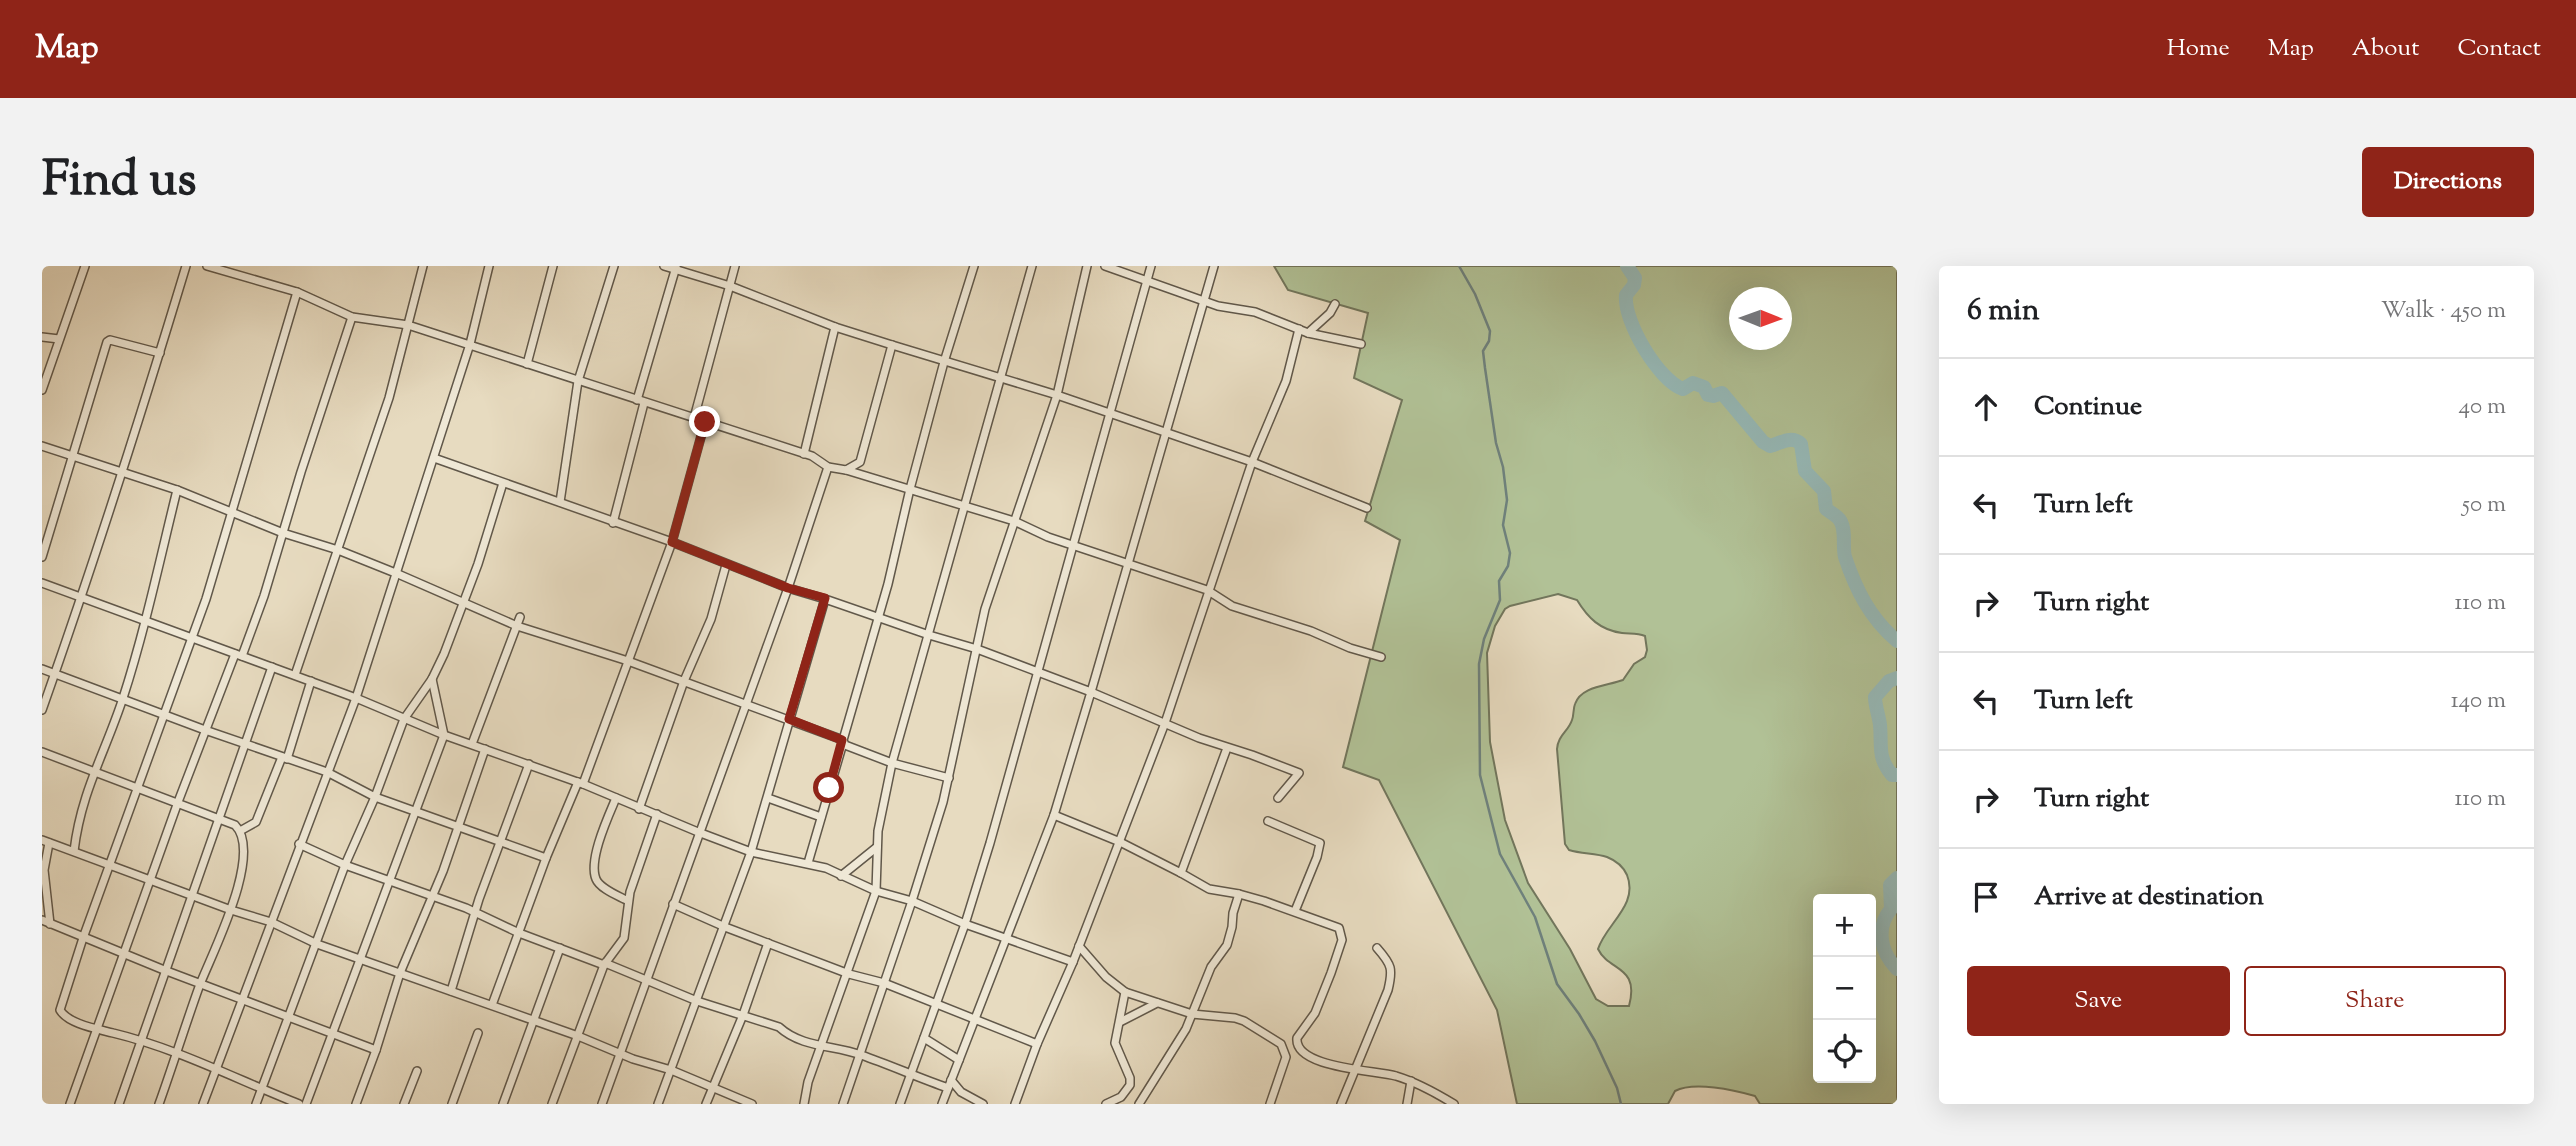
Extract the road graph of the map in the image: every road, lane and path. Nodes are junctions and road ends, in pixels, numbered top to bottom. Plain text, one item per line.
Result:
1 (85, 266) edge
2 (186, 266) edge
3 (207, 266) edge
4 (244, 266) edge
5 (423, 266) edge
6 (489, 266) edge
7 (553, 266) edge
8 (614, 266) edge
9 (664, 266) edge
10 (735, 266) edge
11 (974, 266) edge
12 (1032, 266) edge
13 (1087, 266) edge
14 (1105, 266) edge
15 (1151, 266) edge
16 (1214, 266) edge
17 (675, 268) edge
18 (241, 277) junction
19 (1146, 282) junction
20 (730, 286) junction
21 (297, 292) junction
22 (1204, 301) junction
23 (1335, 303) dead end
24 (352, 317) junction
25 (408, 324) junction
26 (835, 327) junction
27 (1299, 329) junction
28 (1308, 333) junction
29 (42, 337) edge
30 (59, 340) junction
31 (470, 344) junction
32 (1361, 344) dead end
33 (892, 345) junction
34 (160, 353) junction
35 (944, 362) junction
36 (527, 364) junction
37 (1001, 380) junction
38 (578, 381) junction
39 (42, 390) edge
40 (1057, 395) junction
41 (640, 401) junction
42 (1109, 413) junction
43 (694, 418) junction
44 (705, 422) junction
45 (1166, 433) junction
46 (42, 446) edge
47 (804, 454) junction
48 (72, 456) junction
49 (433, 458) junction
50 (1252, 462) junction
51 (828, 467) junction
52 (846, 470) junction
53 (122, 472) junction
54 (503, 483) junction
55 (910, 489) junction
56 (177, 490) junction
57 (560, 502) junction
58 (965, 506) junction
59 (1367, 508) dead end
60 (230, 511) junction
61 (1014, 521) junction
62 (613, 523) junction
63 (283, 533) junction
64 (672, 542) junction
65 (1073, 544) junction
66 (338, 550) junction
67 (42, 557) edge
68 (1127, 563) junction
69 (726, 565) junction
70 (42, 583) edge
71 (788, 588) junction
72 (1207, 590) junction
73 (82, 597) junction
74 (825, 598) junction
75 (463, 603) junction
76 (520, 617) dead end
77 (877, 617) junction
78 (145, 620) junction
79 (517, 626) junction
80 (929, 635) junction
81 (193, 637) junction
82 (977, 649) junction
83 (239, 655) junction
84 (1381, 657) dead end
85 (628, 661) junction
86 (272, 667) junction
87 (42, 669) edge
88 (1036, 672) junction
89 (55, 674) junction
90 (295, 675) junction
91 (432, 679) junction
92 (312, 681) junction
93 (684, 681) junction
94 (1091, 692) junction
95 (356, 698) junction
96 (123, 699) junction
97 (745, 705) junction
98 (42, 710) edge
99 (163, 715) junction
100 (404, 719) junction
101 (789, 719) junction
102 (1165, 723) junction
103 (205, 730) junction
104 (444, 735) junction
105 (244, 742) junction
106 (843, 742) junction
107 (472, 744) junction
108 (1227, 748) junction
109 (485, 749) junction
110 (42, 752) edge
111 (285, 758) junction
112 (892, 762) junction
113 (529, 764) junction
114 (95, 772) junction
115 (327, 772) junction
116 (949, 778) junction
117 (581, 783) junction
118 (138, 787) junction
119 (375, 797) junction
120 (616, 798) junction
121 (768, 798) junction
122 (1278, 798) dead end
123 (178, 803) junction
124 (639, 809) junction
125 (416, 813) junction
126 (657, 814) junction
127 (1054, 815) junction
128 (821, 817) junction
129 (217, 818) junction
130 (1268, 821) dead end
131 (457, 828) junction
132 (240, 831) junction
133 (698, 832) junction
134 (46, 841) edge
135 (501, 842) junction
136 (1120, 842) junction
137 (299, 844) junction
138 (877, 846) junction
139 (74, 851) junction
140 (751, 852) junction
141 (546, 858) junction
142 (111, 863) junction
143 (808, 863) junction
144 (345, 866) junction
145 (1181, 873) junction
146 (841, 876) junction
147 (150, 879) junction
148 (391, 881) junction
149 (876, 891) junction
150 (1239, 894) junction
151 (190, 895) junction
152 (432, 895) junction
153 (628, 901) junction
154 (912, 901) junction
155 (673, 904) junction
156 (231, 910) junction
157 (1295, 911) junction
158 (475, 913) junction
159 (42, 920) edge
160 (271, 922) junction
161 (50, 924) junction
162 (965, 924) junction
163 (725, 927) junction
164 (519, 933) junction
165 (83, 938) junction
166 (1007, 939) junction
167 (768, 943) junction
168 (317, 944) junction
169 (1079, 946) junction
170 (560, 948) junction
171 (1377, 948) dead end
172 (124, 953) junction
173 (359, 958) junction
174 (1073, 962) junction
175 (605, 964) junction
176 (164, 970) junction
177 (400, 973) junction
178 (849, 974) junction
179 (645, 980) junction
180 (201, 983) junction
181 (884, 983) junction
182 (450, 991) junction
183 (1125, 992) junction
184 (243, 998) junction
185 (697, 1001) junction
186 (1157, 1003) junction
187 (492, 1005) junction
188 (936, 1005) junction
189 (1192, 1014) junction
190 (743, 1015) junction
191 (289, 1017) junction
192 (975, 1019) junction
193 (534, 1021) junction
194 (1120, 1022) junction
195 (96, 1029) junction
196 (332, 1032) junction
197 (478, 1033) dead end
198 (578, 1036) junction
199 (924, 1038) junction
200 (140, 1039) junction
201 (1296, 1043) junction
202 (1037, 1044) junction
203 (1281, 1044) junction
204 (822, 1046) junction
205 (376, 1050) junction
206 (1300, 1051) junction
207 (620, 1052) junction
208 (175, 1054) junction
209 (860, 1054) junction
210 (959, 1060) junction
211 (1284, 1067) junction
212 (214, 1069) junction
213 (1356, 1069) junction
214 (671, 1070) junction
215 (417, 1071) dead end
216 (910, 1075) junction
217 (1411, 1081) junction
218 (949, 1084) junction
219 (713, 1087) junction
220 (262, 1089) junction
221 (70, 1104) edge
222 (119, 1104) edge
223 (159, 1104) edge
224 (202, 1104) edge
225 (256, 1104) edge
226 (299, 1104) edge
227 (306, 1104) edge
228 (356, 1104) edge
229 (404, 1104) edge
230 (453, 1104) edge
231 (503, 1104) edge
232 (552, 1104) edge
233 (602, 1104) edge
234 (658, 1104) edge
235 (706, 1104) edge
236 (752, 1104) edge
237 (804, 1104) edge
238 (843, 1104) edge
239 (900, 1104) edge
240 (942, 1104) edge
241 (983, 1104) edge
242 (1015, 1104) edge
243 (1106, 1104) edge
244 (1139, 1104) edge
245 (1270, 1104) edge
246 (1341, 1104) edge
247 (1408, 1104) edge
248 (1454, 1104) edge

1 - 30 street
2 - 34 street
3 - 18 street
4 - 18 street
5 - 25 street
6 - 31 street
7 - 36 street
8 - 38 street
9 - 17 street
10 - 20 street
11 - 35 street
12 - 37 street
13 - 40 street
14 - 19 street
15 - 19 street
16 - 22 street
17 - 20 street
17 - 41 street
18 - 21 street
19 - 22 street
19 - 42 street
20 - 26 street
20 - 43 street
21 - 24 street
21 - 60 street
22 - 27 street
22 - 45 street
23 - 28 street
24 - 25 street
24 - 63 street
25 - 31 street
25 - 66 street
26 - 33 street
26 - 47 street
27 - 28 street
27 - 50 street
28 - 32 street
29 - 30 street
30 - 39 street
31 - 36 street
31 - 49 street
33 - 35 street
33 - 52 street
34 - 48 street
34 - 53 street
35 - 37 street
35 - 55 street
36 - 38 street
37 - 40 street
37 - 58 street
38 - 41 street
38 - 57 street
40 - 42 street
40 - 61 street
41 - 43 street
41 - 62 street
42 - 45 street
42 - 65 street
43 - 44 street
44 - 47 street
44 - 64 street
45 - 50 street
45 - 68 street
46 - 48 street
47 - 51 street
48 - 53 street
48 - 67 street
49 - 54 street
49 - 95 street
50 - 59 street
50 - 72 street
51 - 52 street
51 - 71 street
52 - 55 street
53 - 56 street
53 - 73 street
54 - 57 street
54 - 75 street
55 - 58 street
55 - 77 street
56 - 60 street
56 - 78 street
57 - 62 street
58 - 61 street
58 - 80 street
60 - 63 street
60 - 81 street
61 - 65 street
61 - 82 street
62 - 64 street
63 - 66 street
63 - 83 street
64 - 69 street
64 - 85 street
65 - 68 street
65 - 88 street
66 - 75 street
66 - 90 street
68 - 72 street
68 - 94 street
69 - 71 street
69 - 93 street
70 - 73 street
71 - 74 street
71 - 97 street
72 - 84 street
72 - 102 street
73 - 78 street
73 - 89 street
74 - 77 street
74 - 101 street
75 - 79 street
75 - 91 street
76 - 79 street
77 - 80 street
77 - 106 street
78 - 81 street
78 - 96 street
79 - 85 street
79 - 107 street
80 - 82 street
80 - 112 street
81 - 83 street
81 - 99 street
82 - 88 street
82 - 116 street
83 - 86 street
83 - 103 street
85 - 93 street
85 - 117 street
86 - 90 street
86 - 105 street
87 - 89 street
88 - 94 street
88 - 162 street
89 - 96 street
89 - 98 street
90 - 92 street
91 - 100 street
91 - 104 street
92 - 95 street
92 - 111 street
93 - 97 street
93 - 124 street
94 - 102 street
94 - 127 street
95 - 100 street
95 - 115 street
96 - 99 street
96 - 114 street
97 - 101 street
97 - 133 street
99 - 103 street
99 - 118 street
100 - 104 street
100 - 119 street
101 - 106 street
101 - 121 street
102 - 108 street
102 - 136 street
103 - 105 street
103 - 123 street
104 - 107 street
104 - 125 street
105 - 111 street
105 - 129 street
106 - 112 street
106 - 128 street
107 - 109 street
108 - 122 street
108 - 145 street
109 - 113 street
109 - 131 street
110 - 114 street
111 - 115 street
111 - 132 street
112 - 116 street
112 - 138 street
113 - 117 street
113 - 135 street
114 - 118 street
114 - 139 street
115 - 119 street
115 - 137 street
116 - 154 street
117 - 120 street
117 - 141 street
118 - 123 street
118 - 142 street
119 - 125 street
119 - 144 street
120 - 124 street
120 - 153 street
121 - 128 street
121 - 140 street
123 - 129 street
123 - 147 street
124 - 126 street
125 - 131 street
125 - 148 street
126 - 133 street
126 - 153 street
127 - 136 street
127 - 166 street
128 - 143 street
129 - 132 street
129 - 151 street
130 - 157 street
131 - 135 street
131 - 152 street
132 - 156 street
133 - 140 street
133 - 155 street
134 - 139 street
134 - 161 street
135 - 141 street
135 - 158 street
136 - 145 street
136 - 169 street
137 - 144 street
137 - 160 street
138 - 146 street
138 - 149 street
139 - 142 street
140 - 143 street
140 - 163 street
141 - 164 street
142 - 147 street
142 - 165 street
143 - 146 street
144 - 148 street
144 - 168 street
145 - 150 street
146 - 149 street
147 - 151 street
147 - 172 street
148 - 152 street
148 - 173 street
149 - 154 street
149 - 178 street
150 - 157 street
150 - 189 street
151 - 156 street
151 - 176 street
152 - 158 street
152 - 177 street
153 - 175 street
154 - 162 street
154 - 181 street
155 - 163 street
155 - 179 street
156 - 160 street
156 - 180 street
157 - 201 street
158 - 164 street
158 - 182 street
159 - 161 street
160 - 168 street
160 - 184 street
161 - 165 street
162 - 166 street
162 - 188 street
163 - 167 street
163 - 185 street
164 - 170 street
164 - 187 street
165 - 172 street
165 - 195 street
166 - 174 street
166 - 192 street
167 - 178 street
167 - 190 street
168 - 173 street
168 - 191 street
169 - 174 street
169 - 183 street
170 - 175 street
170 - 193 street
171 - 213 street
172 - 176 street
172 - 195 street
173 - 177 street
173 - 196 street
174 - 202 street
175 - 179 street
175 - 198 street
176 - 180 street
176 - 200 street
177 - 182 street
177 - 205 street
178 - 181 street
178 - 204 street
179 - 185 street
179 - 207 street
180 - 184 street
180 - 208 street
181 - 188 street
181 - 209 street
182 - 187 street
183 - 186 street
183 - 194 street
184 - 191 street
184 - 212 street
185 - 190 street
185 - 214 street
186 - 189 street
186 - 194 street
187 - 193 street
188 - 192 street
188 - 199 street
189 - 203 street
189 - 244 street
190 - 204 street
190 - 219 street
191 - 196 street
191 - 220 street
192 - 202 street
192 - 210 street
193 - 198 street
193 - 231 street
194 - 243 street
195 - 200 street
195 - 221 street
196 - 205 street
196 - 227 street
197 - 230 street
198 - 207 street
198 - 232 street
199 - 210 street
199 - 216 street
200 - 208 street
200 - 222 street
201 - 203 street
201 - 206 street
202 - 242 street
203 - 211 street
204 - 209 street
204 - 237 street
205 - 228 street
206 - 211 street
206 - 213 street
207 - 214 street
207 - 233 street
208 - 212 street
208 - 223 street
209 - 216 street
209 - 238 street
210 - 218 street
211 - 245 street
212 - 220 street
212 - 224 street
213 - 217 street
213 - 246 street
214 - 219 street
214 - 234 street
215 - 229 street
216 - 218 street
216 - 239 street
217 - 247 street
217 - 248 street
218 - 240 street
218 - 241 street
219 - 235 street
219 - 236 street
220 - 225 street
220 - 226 street

